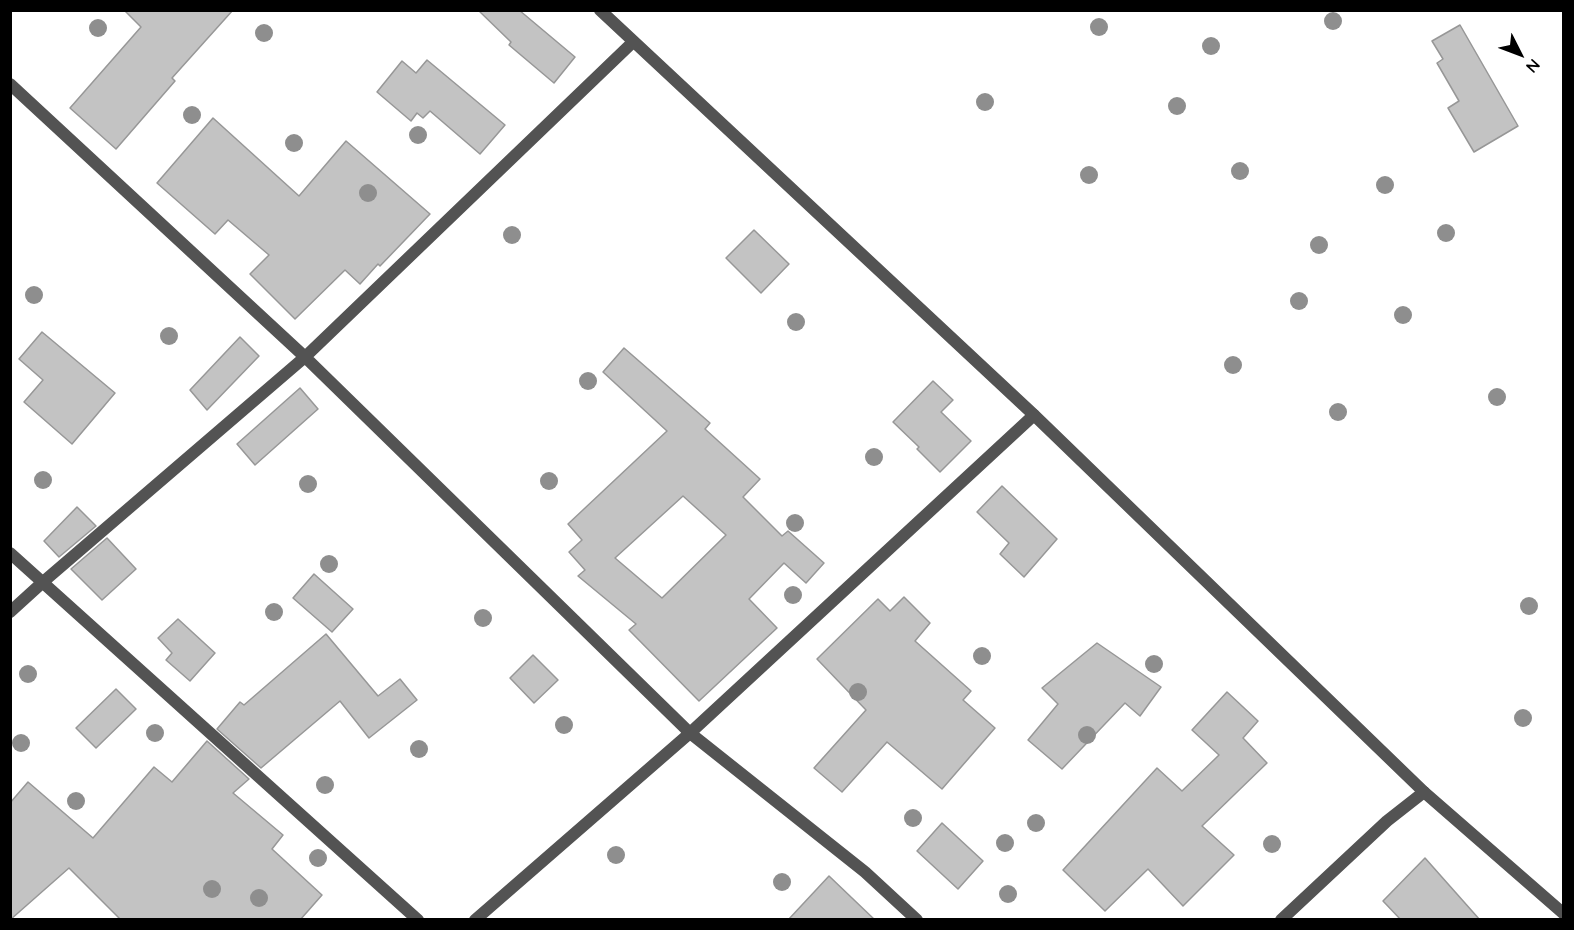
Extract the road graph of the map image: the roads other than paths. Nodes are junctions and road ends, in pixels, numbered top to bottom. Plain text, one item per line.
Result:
1 (600, 10) edge
2 (633, 42) junction
3 (10, 84) edge
4 (305, 357) junction
5 (1034, 415) junction
6 (10, 553) edge
7 (43, 582) junction
8 (10, 612) edge
9 (690, 733) junction
10 (1424, 792) junction
11 (1563, 914) edge
12 (418, 920) edge
13 (475, 920) edge
14 (917, 920) edge
15 (1281, 920) edge

1 - 2 street
2 - 4 street
2 - 5 street
3 - 4 street
4 - 7 street
4 - 9 street
5 - 9 street
5 - 10 street
6 - 7 street
7 - 8 street
7 - 12 street
9 - 13 street
9 - 14 street
10 - 11 street
10 - 15 street

